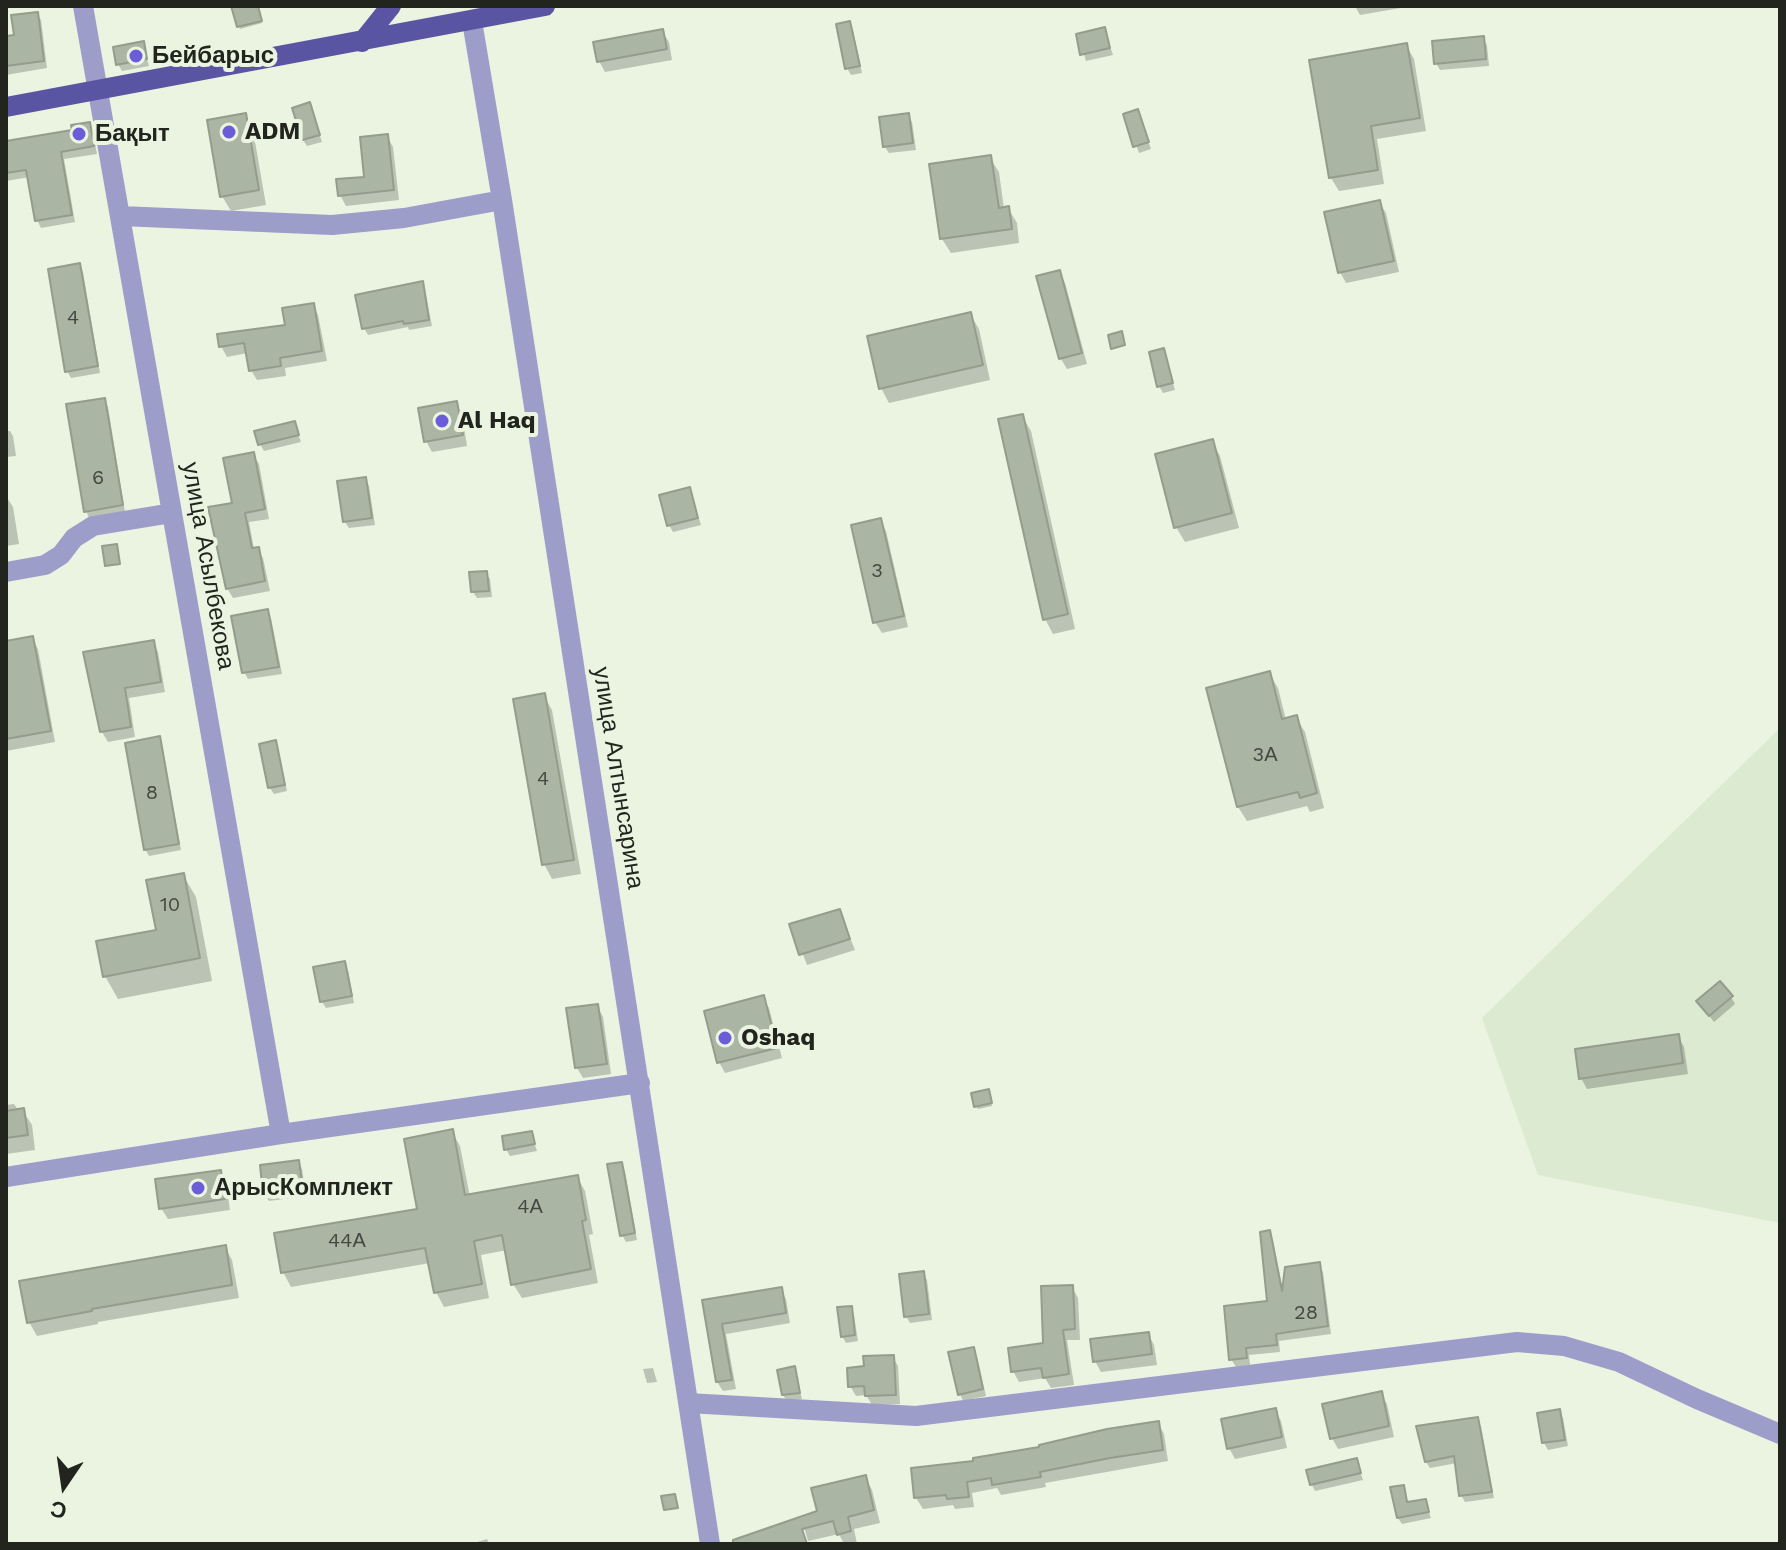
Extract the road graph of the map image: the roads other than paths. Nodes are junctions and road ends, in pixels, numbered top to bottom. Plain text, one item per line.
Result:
1 (83, 6) edge
2 (391, 6) edge
3 (545, 6) edge
4 (471, 14) edge
5 (362, 42) junction
6 (97, 91) junction
7 (6, 107) edge
8 (502, 200) junction
9 (121, 216) junction
10 (172, 513) junction
11 (6, 572) edge
12 (640, 1083) junction
13 (281, 1134) junction
14 (6, 1177) edge
15 (688, 1403) junction
16 (1780, 1434) edge
17 (710, 1544) edge

1 - 6 street, улица Асылбекова
2 - 5 main road
3 - 4 main road
4 - 5 main road
4 - 8 street, улица Алтынсарина
5 - 6 main road
6 - 7 main road
6 - 9 street, улица Асылбекова
8 - 9 street
8 - 12 street, улица Алтынсарина
9 - 10 street, улица Асылбекова
10 - 11 street
10 - 13 street, улица Асылбекова
12 - 13 street
12 - 15 street, улица Алтынсарина
13 - 14 street
15 - 16 street
15 - 17 street, улица Алтынсарина

